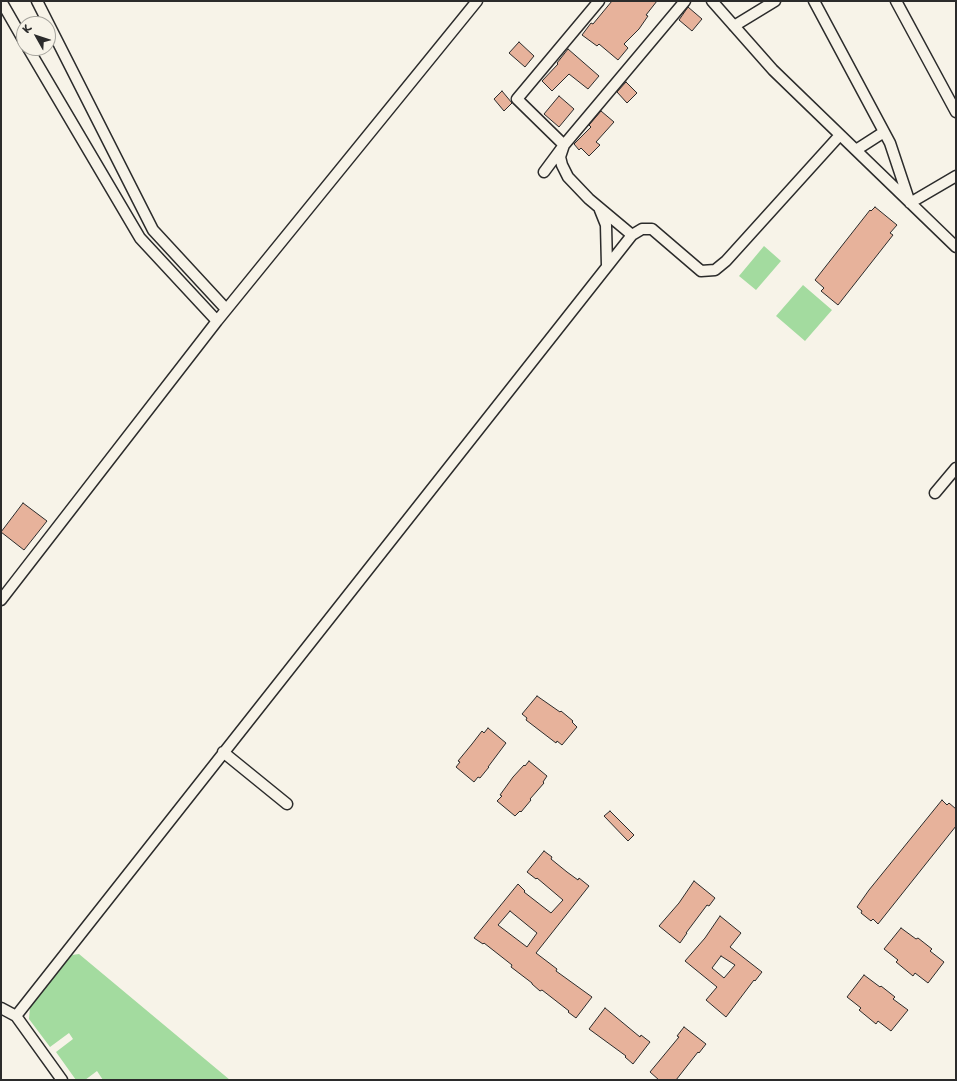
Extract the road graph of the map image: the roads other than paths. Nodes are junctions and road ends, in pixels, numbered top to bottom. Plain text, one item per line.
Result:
1 (1, 1) edge
2 (37, 1) edge
3 (477, 1) edge
4 (599, 1) edge
5 (685, 1) edge
6 (712, 1) edge
7 (775, 1) edge
8 (814, 1) edge
9 (896, 1) edge
10 (734, 26) junction
11 (16, 27) edge
12 (33, 56) edge
13 (956, 112) edge
14 (884, 132) junction
15 (840, 135) junction
16 (564, 146) junction
17 (856, 150) junction
18 (544, 172) dead end
19 (956, 176) edge
20 (910, 203) junction
21 (600, 208) junction
22 (632, 235) junction
23 (956, 247) edge
24 (607, 266) junction
25 (226, 309) junction
26 (217, 321) junction
27 (956, 468) edge
28 (935, 494) dead end
29 (1, 600) edge
30 (223, 752) junction
31 (287, 804) dead end
32 (1, 1008) edge
33 (16, 1016) junction
34 (62, 1080) edge

1 - 11 street
2 - 25 street
3 - 25 street
4 - 16 street
5 - 16 street
6 - 10 street
7 - 10 street
8 - 14 street
9 - 13 street
10 - 15 street
12 - 26 street
14 - 17 street
14 - 20 street
15 - 17 street
15 - 22 street
16 - 18 street
16 - 21 street
17 - 20 street
19 - 20 street
20 - 23 street
21 - 22 street
21 - 24 street
22 - 24 street
24 - 30 street
25 - 26 street
26 - 29 street
27 - 28 street
30 - 31 street
30 - 33 street
32 - 33 street
33 - 34 street

